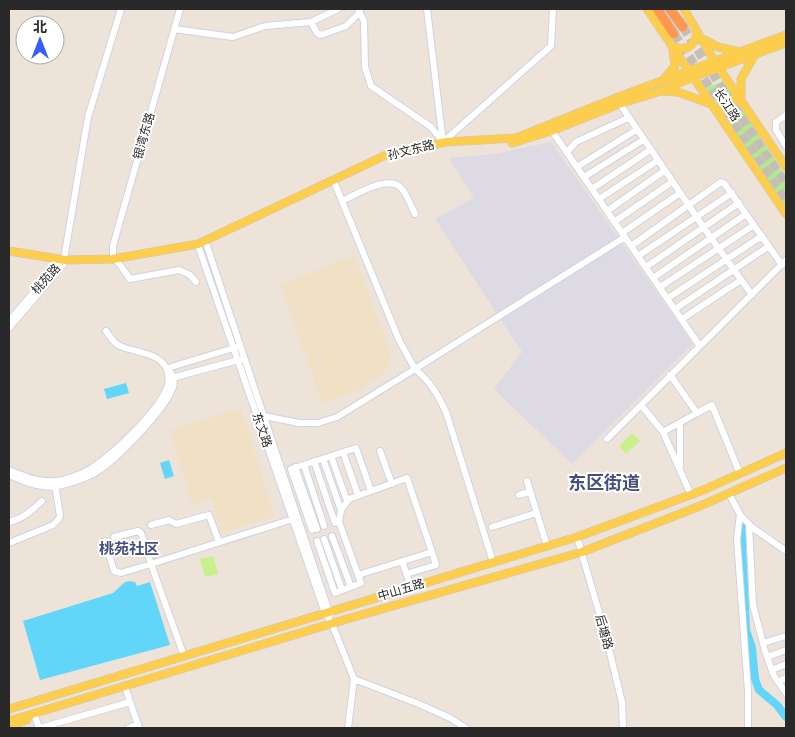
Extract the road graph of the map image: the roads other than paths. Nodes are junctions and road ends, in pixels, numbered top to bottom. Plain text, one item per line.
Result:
1 (121, 9) edge
2 (180, 9) edge
3 (338, 9) edge
4 (427, 9) edge
5 (554, 9) edge
6 (647, 9) edge
7 (657, 9) edge
8 (670, 9) edge
9 (684, 9) edge
10 (359, 10) edge
11 (311, 22) junction
12 (683, 27) tunnel mouth
13 (174, 28) junction
14 (674, 34) tunnel mouth
15 (699, 35) junction
16 (786, 36) edge
17 (786, 43) edge
18 (672, 45) junction
19 (742, 52) junction
20 (754, 56) junction
21 (717, 64) junction
22 (691, 74) junction
23 (663, 81) junction
24 (661, 91) junction
25 (617, 101) junction
26 (743, 102) junction
27 (711, 104) junction
28 (786, 115) edge
29 (628, 118) junction
30 (721, 119) junction
31 (549, 128) junction
32 (636, 130) junction
33 (643, 140) junction
34 (576, 142) junction
35 (444, 144) junction
36 (562, 145) junction
37 (786, 146) edge
38 (650, 150) junction
39 (567, 152) junction
40 (657, 161) junction
41 (786, 166) edge
42 (576, 167) junction
43 (664, 171) junction
44 (584, 178) junction
45 (672, 182) junction
46 (335, 184) junction
47 (592, 189) junction
48 (680, 193) junction
49 (732, 193) junction
50 (599, 199) junction
51 (342, 201) junction
52 (739, 203) junction
53 (689, 206) junction
54 (607, 211) junction
55 (785, 211) edge
56 (415, 214) dead end
57 (746, 214) junction
58 (697, 217) junction
59 (614, 222) junction
60 (754, 225) junction
61 (704, 228) junction
62 (623, 235) junction
63 (762, 236) junction
64 (712, 238) junction
65 (631, 246) junction
66 (769, 246) junction
67 (203, 247) junction
68 (719, 249) junction
69 (9, 253) edge
70 (638, 256) junction
71 (726, 259) junction
72 (116, 261) junction
73 (62, 263) junction
74 (784, 263) edge
75 (646, 267) junction
76 (734, 269) junction
77 (653, 278) junction
78 (741, 280) junction
79 (196, 282) dead end
80 (660, 288) junction
81 (752, 295) junction
82 (668, 298) junction
83 (675, 308) junction
84 (682, 319) junction
85 (9, 322) edge
86 (106, 331) dead end
87 (700, 345) junction
88 (237, 347) junction
89 (241, 359) junction
90 (415, 369) junction
91 (169, 372) junction
92 (670, 376) junction
93 (640, 405) junction
94 (697, 413) junction
95 (264, 416) junction
96 (680, 422) junction
97 (663, 432) junction
98 (607, 438) dead end
99 (380, 451) dead end
100 (343, 452) junction
101 (786, 453) edge
102 (331, 456) junction
103 (323, 459) junction
104 (314, 462) junction
105 (304, 465) junction
106 (786, 468) edge
107 (9, 470) edge
108 (680, 470) junction
109 (740, 474) junction
110 (9, 475) edge
111 (527, 481) dead end
112 (55, 484) junction
113 (392, 484) junction
114 (371, 491) junction
115 (530, 492) junction
116 (728, 494) junction
117 (691, 495) junction
118 (358, 496) junction
119 (519, 496) dead end
120 (42, 501) dead end
121 (346, 501) junction
122 (341, 510) junction
123 (536, 513) junction
124 (740, 514) junction
125 (293, 519) junction
126 (9, 522) edge
127 (337, 522) junction
128 (749, 524) junction
129 (151, 525) dead end
130 (324, 526) junction
131 (492, 526) dead end
132 (314, 529) junction
133 (303, 533) junction
134 (342, 533) junction
135 (332, 536) junction
136 (114, 537) dead end
137 (577, 537) junction
138 (320, 540) junction
139 (105, 541) dead end
140 (219, 542) junction
141 (9, 543) edge
142 (307, 544) junction
143 (546, 546) junction
144 (786, 551) edge
145 (432, 552) junction
146 (582, 552) junction
147 (423, 555) junction
148 (413, 558) junction
149 (402, 561) junction
150 (493, 562) junction
151 (151, 564) junction
152 (427, 568) junction
153 (417, 571) junction
154 (406, 574) junction
155 (358, 575) junction
156 (351, 587) junction
157 (411, 587) junction
158 (327, 612) junction
159 (332, 624) junction
160 (786, 636) edge
161 (763, 643) junction
162 (786, 650) edge
163 (184, 656) junction
164 (768, 657) junction
165 (786, 664) edge
166 (772, 670) junction
167 (786, 678) edge
168 (354, 679) junction
169 (778, 682) junction
170 (125, 687) junction
171 (786, 693) edge
172 (31, 702) junction
173 (130, 702) junction
174 (9, 705) edge
175 (9, 709) edge
176 (34, 713) junction
177 (9, 721) edge
178 (9, 726) edge
179 (138, 726) edge
180 (40, 728) edge
181 (129, 728) edge
182 (348, 728) edge
183 (466, 728) edge
184 (623, 728) edge
185 (748, 728) edge

1 - 73 street
2 - 13 street, 银湾东路
3 - 11 street
4 - 35 street
5 - 35 street
6 - 18 main road, 长江路
7 - 14 highway
8 - 12 highway
9 - 15 main road, 长江路
10 - 11 street
10 - 35 street
11 - 13 street
13 - 72 street, 银湾东路
15 - 18 main road
15 - 19 main road
15 - 21 main road, 长江路
16 - 19 main road, 孙文东路
17 - 20 main road, 孙文东路
18 - 22 main road, 长江路
18 - 23 main road
19 - 21 main road, 孙文东路
20 - 21 main road, 孙文东路
20 - 26 main road
21 - 22 main road, 孙文东路
21 - 26 main road, 长江路
22 - 23 main road, 孙文东路
22 - 24 main road, 孙文东路
22 - 27 main road, 长江路
23 - 25 main road, 孙文东路
24 - 25 main road, 孙文东路
24 - 27 main road
25 - 29 street
25 - 31 main road, 孙文东路
26 - 30 main road
26 - 41 main road, 长江路
27 - 30 main road, 长江路
28 - 37 street
29 - 32 street
29 - 34 street
30 - 55 main road, 长江路
31 - 35 main road, 孙文东路
31 - 36 street
32 - 33 street
32 - 42 street
33 - 38 street
33 - 44 street
34 - 36 street
34 - 39 street
35 - 46 main road, 孙文东路
35 - 72 main road, 孙文东路
36 - 39 street
38 - 40 street
38 - 47 street
39 - 42 street
40 - 43 street
40 - 50 street
42 - 44 street
43 - 45 street
43 - 54 street
44 - 47 street
45 - 48 street
45 - 59 street
46 - 51 street
46 - 67 main road, 孙文东路
47 - 50 street
48 - 53 street
48 - 62 street
49 - 52 street
49 - 53 street
49 - 58 street
50 - 54 street
51 - 56 street
51 - 90 street
52 - 57 street
52 - 61 street
53 - 58 street
53 - 65 street
54 - 59 street
57 - 60 street
57 - 64 street
58 - 61 street
58 - 70 street
59 - 62 street
60 - 63 street
60 - 68 street
61 - 64 street
61 - 75 street
62 - 65 street
62 - 90 street
63 - 66 street
63 - 71 street
64 - 68 street
64 - 77 street
65 - 70 street
66 - 74 street
66 - 76 street
67 - 72 main road, 孙文东路
67 - 88 street, 东文路
68 - 71 street
68 - 80 street
69 - 73 main road, 孙文东路
70 - 75 street
71 - 76 street
71 - 82 street
72 - 73 main road, 孙文东路
72 - 79 street
73 - 85 street, 桃苑路
74 - 81 street
75 - 77 street
76 - 78 street
76 - 83 street
77 - 80 street
78 - 81 street
78 - 84 street
80 - 82 street
81 - 87 street
82 - 83 street
83 - 84 street
84 - 87 street
86 - 91 street
87 - 92 street
88 - 89 street, 东文路
88 - 91 street
89 - 91 street
89 - 95 street, 东文路
89 - 125 street, 东文路
90 - 95 street
90 - 150 street
91 - 112 street
92 - 93 street
92 - 94 street
93 - 97 street
93 - 98 street
94 - 96 street
94 - 109 street
95 - 133 street, 东文路
96 - 97 street
96 - 108 street
97 - 108 street
99 - 113 street
100 - 102 street
100 - 114 street
100 - 118 street
101 - 109 main road, 中山五路
102 - 103 street
102 - 121 street
103 - 104 street
103 - 122 street
104 - 105 street
104 - 127 street
105 - 130 street
105 - 132 street
106 - 116 main road, 中山五路
107 - 112 street
108 - 117 street
109 - 117 main road, 中山五路
110 - 112 street
111 - 115 street
112 - 141 street
113 - 114 street
113 - 145 street
114 - 118 street
115 - 119 street
115 - 123 street
116 - 124 street
116 - 146 main road, 中山五路
117 - 137 main road, 中山五路
118 - 121 street
120 - 126 street
121 - 122 street
122 - 127 street
123 - 131 street
123 - 143 street
124 - 128 street
124 - 185 street
125 - 140 street
125 - 158 street, 东文路
127 - 130 street
127 - 134 street
128 - 144 street
128 - 161 street
129 - 140 street
130 - 132 street
132 - 133 street
133 - 142 street, 东文路
134 - 135 street
134 - 155 street
135 - 138 street
135 - 156 street
136 - 151 street
137 - 143 main road, 中山五路
137 - 146 street, 后塘路
138 - 142 street
138 - 156 street
139 - 151 street
140 - 151 street
142 - 158 street, 东文路
143 - 150 main road, 中山五路
145 - 147 street
145 - 152 street
146 - 159 main road, 中山五路
146 - 184 street, 后塘路
147 - 148 street
147 - 152 street
148 - 149 street
148 - 153 street
149 - 154 street
149 - 155 street
150 - 157 main road, 中山五路
151 - 163 street
152 - 153 street
153 - 154 street
154 - 157 street
155 - 156 street
157 - 158 main road, 中山五路
158 - 159 street
158 - 163 main road, 中山五路
159 - 168 street
159 - 170 main road, 中山五路
160 - 161 street
161 - 164 street
162 - 164 street
163 - 172 main road, 中山五路
164 - 166 street
165 - 166 street
166 - 169 street
167 - 169 street
168 - 182 street
168 - 183 street
169 - 171 street
170 - 173 street
170 - 176 main road, 中山五路
172 - 174 main road
172 - 175 main road, 中山五路
173 - 179 street
173 - 180 street
176 - 177 main road, 中山五路
176 - 178 main road, 中山五路
176 - 180 street
179 - 181 street

